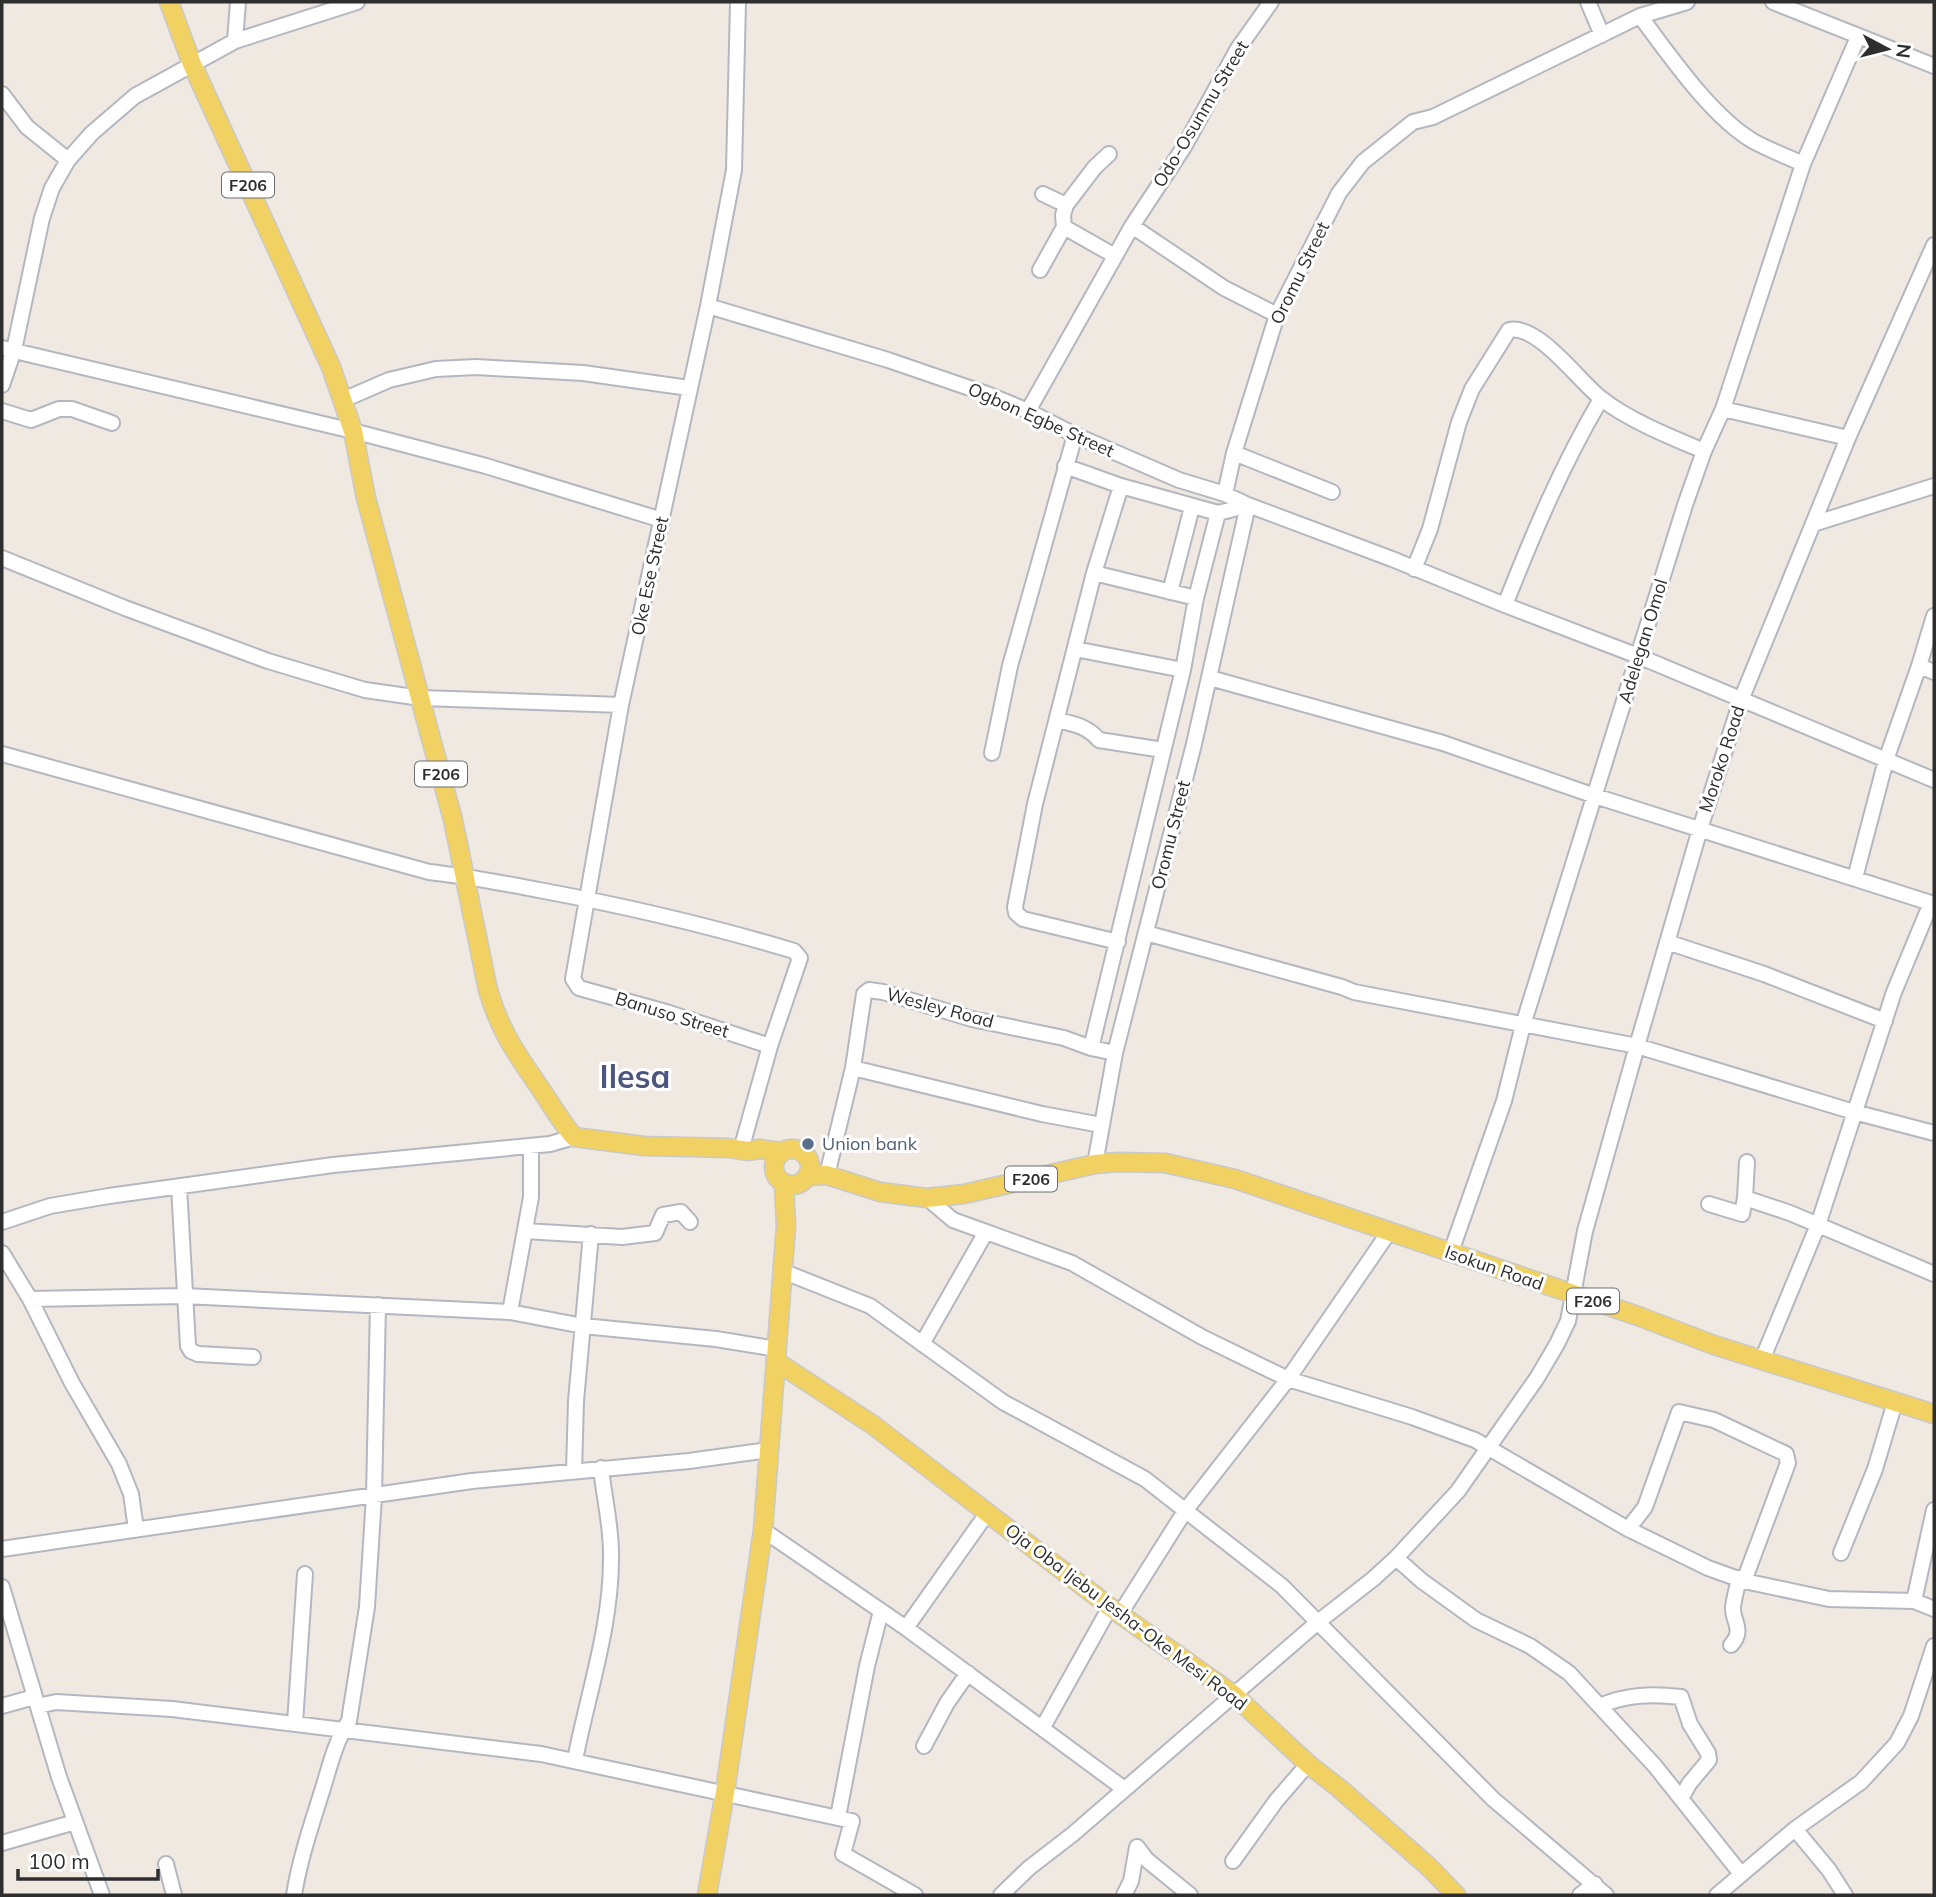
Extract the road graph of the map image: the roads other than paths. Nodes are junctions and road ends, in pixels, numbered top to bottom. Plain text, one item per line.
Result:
1 (169, 2) edge
2 (238, 2) edge
3 (357, 2) edge
4 (738, 2) edge
5 (1270, 2) edge
6 (1588, 2) edge
7 (1687, 2) edge
8 (1773, 2) edge
9 (1640, 16) junction
10 (1602, 35) junction
11 (1858, 37) junction
12 (235, 41) junction
13 (192, 64) junction
14 (1934, 66) edge
15 (2, 94) edge
16 (1109, 154) dead end
17 (68, 160) junction
18 (1803, 164) junction
19 (1043, 194) dead end
20 (1066, 205) junction
21 (1132, 226) junction
22 (1064, 227) junction
23 (1934, 245) edge
24 (1115, 256) junction
25 (1040, 270) dead end
26 (708, 306) junction
27 (1277, 315) junction
28 (8, 349) edge
29 (2, 385) edge
30 (689, 388) junction
31 (341, 397) junction
32 (1601, 399) junction
33 (1723, 409) junction
34 (2, 411) edge
35 (1028, 411) junction
36 (112, 423) dead end
37 (353, 431) junction
38 (1075, 435) junction
39 (1847, 438) junction
40 (1704, 451) junction
41 (1234, 453) junction
42 (1065, 466) junction
43 (1121, 486) junction
44 (1934, 486) edge
45 (1332, 492) dead end
46 (1225, 494) junction
47 (1244, 504) junction
48 (1192, 507) junction
49 (1218, 513) junction
50 (662, 520) junction
51 (1813, 524) junction
52 (2, 558) edge
53 (1414, 569) junction
54 (1094, 573) junction
55 (1171, 592) junction
56 (1196, 598) junction
57 (1505, 606) junction
58 (1934, 617) edge
59 (1075, 649) junction
60 (1638, 656) junction
61 (1919, 666) junction
62 (1183, 670) junction
63 (1934, 672) edge
64 (1209, 678) junction
65 (421, 698) junction
66 (1741, 700) junction
67 (621, 705) junction
68 (1057, 720) junction
69 (1163, 750) junction
70 (992, 753) dead end
71 (2, 754) edge
72 (1886, 761) junction
73 (1934, 779) edge
74 (1595, 796) junction
75 (1700, 829) junction
76 (466, 876) junction
77 (1855, 878) junction
78 (586, 899) junction
79 (1933, 903) edge
80 (1146, 933) junction
81 (1118, 942) junction
82 (1667, 942) junction
83 (575, 984) joint
84 (1885, 1021) junction
85 (1523, 1025) junction
86 (770, 1046) junction
87 (1637, 1046) junction
88 (1091, 1048) junction
89 (1115, 1053) junction
90 (853, 1068) junction
91 (1854, 1112) junction
92 (1101, 1125) junction
93 (1934, 1133) edge
94 (574, 1138) junction
95 (531, 1146) junction
96 (744, 1151) junction
97 (782, 1152) junction
98 (807, 1158) junction
99 (1747, 1162) dead end
100 (1095, 1164) junction
101 (827, 1175) junction
102 (792, 1179) junction
103 (179, 1186) junction
104 (927, 1198) junction
105 (1745, 1198) junction
106 (1709, 1204) dead end
107 (2, 1222) edge
108 (690, 1222) dead end
109 (1818, 1225) junction
110 (526, 1231) junction
111 (1389, 1232) junction
112 (986, 1233) junction
113 (591, 1234) junction
114 (1451, 1252) junction
115 (2, 1254) edge
116 (782, 1271) junction
117 (1934, 1274) edge
118 (1573, 1295) junction
119 (184, 1296) junction
120 (30, 1299) junction
121 (378, 1304) junction
122 (510, 1312) junction
123 (583, 1326) junction
124 (922, 1344) junction
125 (777, 1355) junction
126 (254, 1357) dead end
127 (1762, 1360) junction
128 (1288, 1379) junction
129 (1895, 1402) junction
130 (1934, 1414) edge
131 (1488, 1448) junction
132 (769, 1450) junction
133 (601, 1468) junction
134 (574, 1471) junction
135 (374, 1496) junction
136 (1934, 1510) edge
137 (1185, 1511) junction
138 (988, 1512) junction
139 (136, 1529) junction
140 (1628, 1529) junction
141 (763, 1530) junction
142 (2, 1549) edge
143 (1841, 1553) dead end
144 (1396, 1558) junction
145 (305, 1574) dead end
146 (1741, 1580) junction
147 (2, 1587) edge
148 (1914, 1601) junction
149 (1934, 1609) edge
150 (881, 1611) junction
151 (1116, 1611) junction
152 (1318, 1622) junction
153 (906, 1628) junction
154 (1731, 1645) dead end
155 (1934, 1646) edge
156 (968, 1673) junction
157 (1234, 1695) junction
158 (36, 1702) junction
159 (2, 1706) edge
160 (1600, 1706) junction
161 (295, 1724) junction
162 (1043, 1727) junction
163 (344, 1728) junction
164 (924, 1746) dead end
165 (575, 1760) junction
166 (1308, 1764) junction
167 (1124, 1788) junction
168 (725, 1792) junction
169 (1681, 1798) junction
170 (838, 1817) junction
171 (75, 1822) junction
172 (1795, 1829) junction
173 (2, 1843) edge
174 (1233, 1861) dead end
175 (166, 1864) dead end
176 (1741, 1874) junction
177 (1595, 1884) junction
178 (102, 1895) edge
179 (174, 1895) edge
180 (294, 1895) edge
181 (707, 1895) edge
182 (915, 1895) edge
183 (1001, 1895) edge
184 (1124, 1895) edge
185 (1190, 1895) edge
186 (1456, 1895) edge
187 (1580, 1895) edge
188 (1606, 1895) edge
189 (1717, 1895) edge
190 (1845, 1895) edge

1 - 13 main road, F206
2 - 12 street
3 - 12 street
4 - 26 street, Oke Ese Street
5 - 21 street, Odo-Osunmu Street
6 - 10 street
7 - 9 street
8 - 11 street
9 - 10 street
9 - 18 street
10 - 27 street, Oromu Street
11 - 14 street
11 - 18 street, Adelegan Omol
12 - 13 street
13 - 17 street
13 - 31 main road, F206
15 - 17 street
16 - 20 street
17 - 28 street
18 - 33 street, Adelegan Omol
19 - 20 street
20 - 22 street
21 - 24 street, Odo-Osunmu Street
21 - 27 street
22 - 24 street
22 - 25 street
23 - 39 street, Moroko Road
24 - 35 street, Odo-Osunmu Street
26 - 30 street, Oke Ese Street
26 - 35 street, Ogbon Egbe Street
27 - 41 street, Oromu Street
28 - 29 street
28 - 37 street
30 - 31 street
30 - 50 street, Oke Ese Street
31 - 37 main road, F206
32 - 40 street
32 - 53 street
32 - 57 street
33 - 39 street
33 - 40 street, Adelegan Omol
34 - 36 street
35 - 38 street, Ogbon Egbe Street
37 - 50 street
37 - 65 main road, F206
38 - 42 street
38 - 46 street, Ogbon Egbe Street
39 - 51 street, Moroko Road
40 - 60 street, Adelegan Omol
41 - 45 street
41 - 46 street, Oromu Street
42 - 43 street
42 - 70 street
43 - 48 street
43 - 54 street
44 - 51 street
46 - 47 street, Ogbon Egbe Street
47 - 49 street
47 - 53 street, Ogbon Egbe Street
47 - 64 street, Oromu Street
48 - 49 street
48 - 55 street
49 - 56 street
50 - 67 street, Oke Ese Street
51 - 66 street, Moroko Road
52 - 65 street
53 - 57 street
54 - 55 street
54 - 59 street
55 - 56 street
56 - 62 street
57 - 60 street
58 - 61 street
59 - 62 street
59 - 68 street
60 - 66 street
60 - 74 street, Adelegan Omol
61 - 63 street
61 - 72 street
62 - 69 street
64 - 74 street
64 - 80 street, Oromu Street
65 - 67 street
65 - 76 main road, F206
66 - 72 street
66 - 75 street, Moroko Road
67 - 78 street, Oke Ese Street
68 - 69 street
68 - 81 street
69 - 81 street
71 - 76 street
72 - 73 street
72 - 77 street
74 - 75 street
74 - 85 street, Adelegan Omol
75 - 77 street
75 - 82 street, Moroko Road
76 - 78 street
76 - 94 main road, F206
77 - 79 street
78 - 83 street, Oke Ese Street
78 - 86 street
79 - 84 street
80 - 85 street
80 - 89 street, Oromu Street
81 - 88 street
82 - 84 street
82 - 87 street, Moroko Road
83 - 86 street, Banuso Street
84 - 91 street
85 - 87 street
85 - 114 street, Adelegan Omol
86 - 96 street
87 - 91 street
87 - 118 street, Moroko Road
88 - 89 street, Wesley Road
88 - 90 street, Wesley Road
89 - 92 street, Oromu Street
90 - 92 street
90 - 101 street, Wesley Road
91 - 93 street
91 - 109 street
92 - 100 street, Oromu Street
94 - 95 street
94 - 96 main road, F206
95 - 103 street
95 - 110 street
96 - 97 main road, F206
96 - 102 main road
97 - 98 main road, F206
97 - 102 main road
98 - 101 main road, F206
98 - 102 main road
99 - 105 street
100 - 104 main road, F206
100 - 111 main road, Isokun Road / F206
101 - 102 main road, F206
101 - 104 main road, F206
102 - 116 main road
103 - 107 street
103 - 119 street
104 - 112 street
105 - 106 street
105 - 109 street
108 - 113 street
109 - 117 street
109 - 127 street
110 - 113 street
110 - 122 street
111 - 114 main road, Isokun Road / F206
111 - 128 street
112 - 124 street
112 - 128 street
113 - 123 street
114 - 118 main road, Isokun Road / F206
115 - 120 street
116 - 124 street
116 - 125 main road
118 - 127 main road, Isokun Road / F206
118 - 131 street, Moroko Road
119 - 120 street
119 - 121 street
119 - 126 street
120 - 139 street
121 - 122 street
121 - 135 street
122 - 123 street
123 - 125 street
123 - 134 street
124 - 137 street
125 - 132 main road
125 - 138 main road, Oja Oba Ijebu Jesha-Oke Mesi Road
127 - 129 main road, Isokun Road / F206
128 - 131 street
128 - 137 street
129 - 130 main road, Isokun Road / F206
129 - 143 street
131 - 140 street
131 - 144 street, Moroko Road
132 - 133 street
132 - 141 main road
133 - 134 street
133 - 165 street
134 - 135 street
135 - 139 street
135 - 163 street
136 - 148 street
137 - 151 street
137 - 152 street
138 - 151 main road, Oja Oba Ijebu Jesha-Oke Mesi Road
138 - 153 street
139 - 142 street
140 - 146 street
140 - 146 street
141 - 150 street
141 - 168 main road
144 - 152 street, Moroko Road
144 - 160 street
145 - 161 street
146 - 148 street
146 - 154 street
147 - 158 street
148 - 149 street
150 - 153 street
150 - 170 street
151 - 157 main road, Oja Oba Ijebu Jesha-Oke Mesi Road
151 - 162 street
152 - 157 street, Moroko Road
152 - 177 street
153 - 156 street
155 - 172 street
156 - 162 street
156 - 164 street
157 - 166 main road, Oja Oba Ijebu Jesha-Oke Mesi Road
157 - 167 street, Moroko Road
158 - 159 street
158 - 161 street
158 - 171 street
160 - 169 street
160 - 169 street
161 - 163 street
162 - 167 street
163 - 165 street
163 - 180 street
165 - 168 street
166 - 174 street
166 - 186 main road, Oja Oba Ijebu Jesha-Oke Mesi Road
167 - 183 street, Moroko Road
168 - 170 street
168 - 181 main road
169 - 176 street
170 - 182 street
171 - 173 street
171 - 178 street
172 - 176 street
172 - 190 street
175 - 179 street
176 - 189 street
177 - 187 street
177 - 188 street
184 - 185 street

